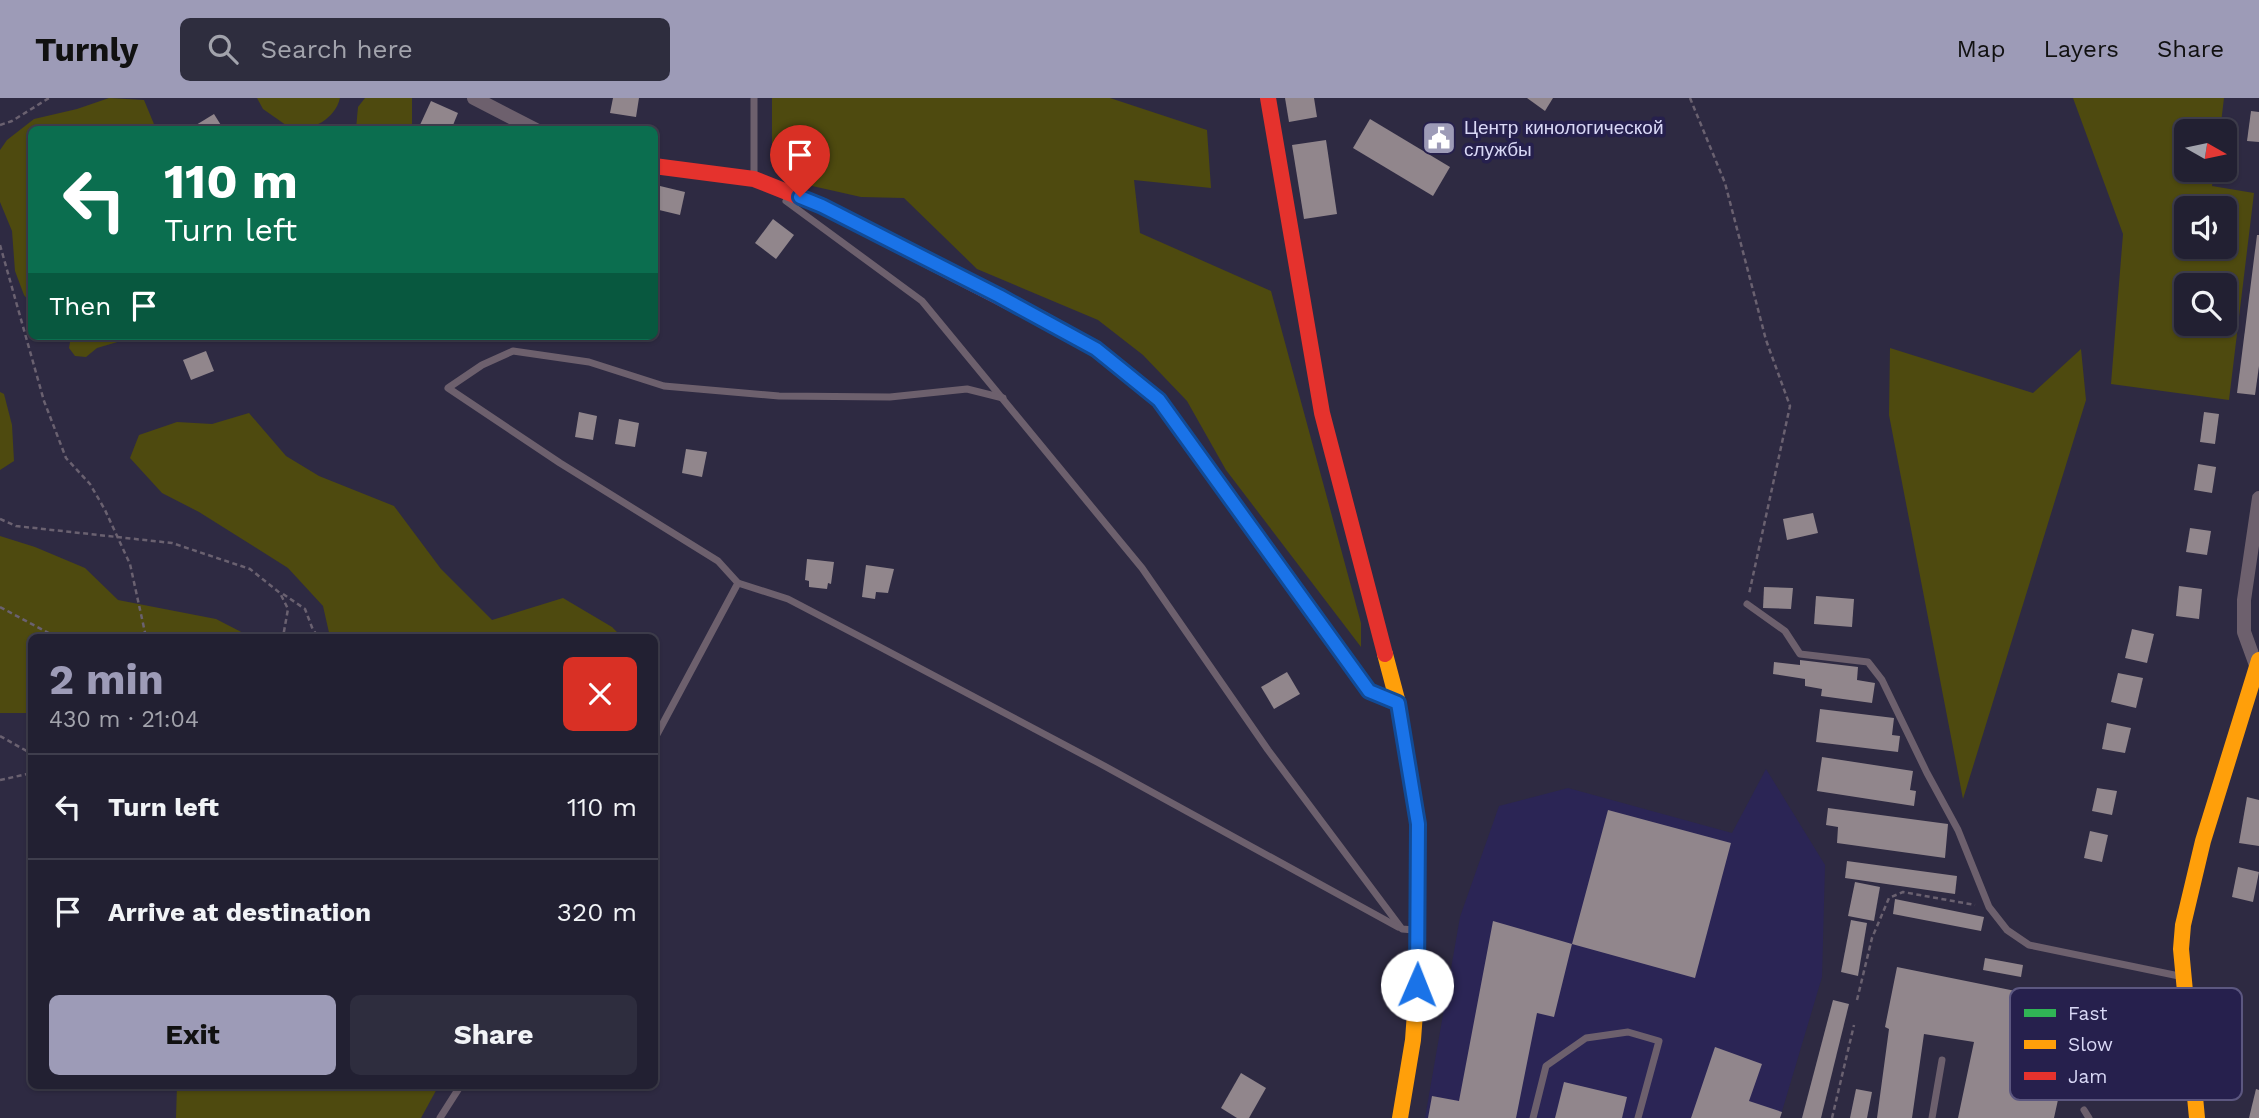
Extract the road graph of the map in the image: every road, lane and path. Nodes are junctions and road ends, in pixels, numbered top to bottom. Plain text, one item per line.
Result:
1 (49, 98) edge
2 (474, 98) edge
3 (754, 98) edge
4 (1268, 98) edge
5 (1689, 98) edge
6 (0, 125) edge
7 (528, 126) edge
8 (658, 167) edge
9 (754, 179) junction
10 (0, 245) edge
11 (1003, 398) junction
12 (2259, 498) edge
13 (0, 519) edge
14 (117, 535) junction
15 (738, 583) junction
16 (280, 593) junction
17 (1747, 604) joint
18 (0, 607) edge
19 (50, 634) edge
20 (145, 634) edge
21 (284, 634) edge
22 (316, 634) edge
23 (2258, 662) edge
24 (1398, 703) junction
25 (658, 733) edge
26 (0, 736) edge
27 (28, 752) edge
28 (28, 773) edge
29 (0, 780) edge
30 (1989, 907) junction
31 (1410, 930) junction
32 (2183, 976) junction
33 (2184, 988) edge
34 (1857, 1000) dead end
35 (1854, 1025) dead end
36 (1942, 1060) dead end
37 (458, 1089) edge
38 (2195, 1100) edge
39 (440, 1118) edge
40 (1400, 1118) edge
41 (1533, 1118) edge
42 (1638, 1118) edge
43 (1832, 1118) edge
44 (1932, 1118) edge
45 (2197, 1118) edge

1 - 6 path
2 - 7 street
3 - 9 lane
4 - 24 street
5 - 17 path
8 - 9 street
9 - 11 lane
9 - 24 street
10 - 14 path
11 - 15 lane
11 - 31 lane
12 - 23 street
13 - 14 path
14 - 16 path
14 - 20 path
15 - 25 lane
15 - 31 lane
16 - 21 path
16 - 22 path
17 - 30 lane
18 - 19 path
23 - 32 street
24 - 31 street
26 - 27 path
28 - 29 path
30 - 32 lane
30 - 34 path
31 - 40 street
32 - 33 street
35 - 43 path
36 - 44 lane
37 - 39 lane
38 - 45 street
41 - 42 lane

